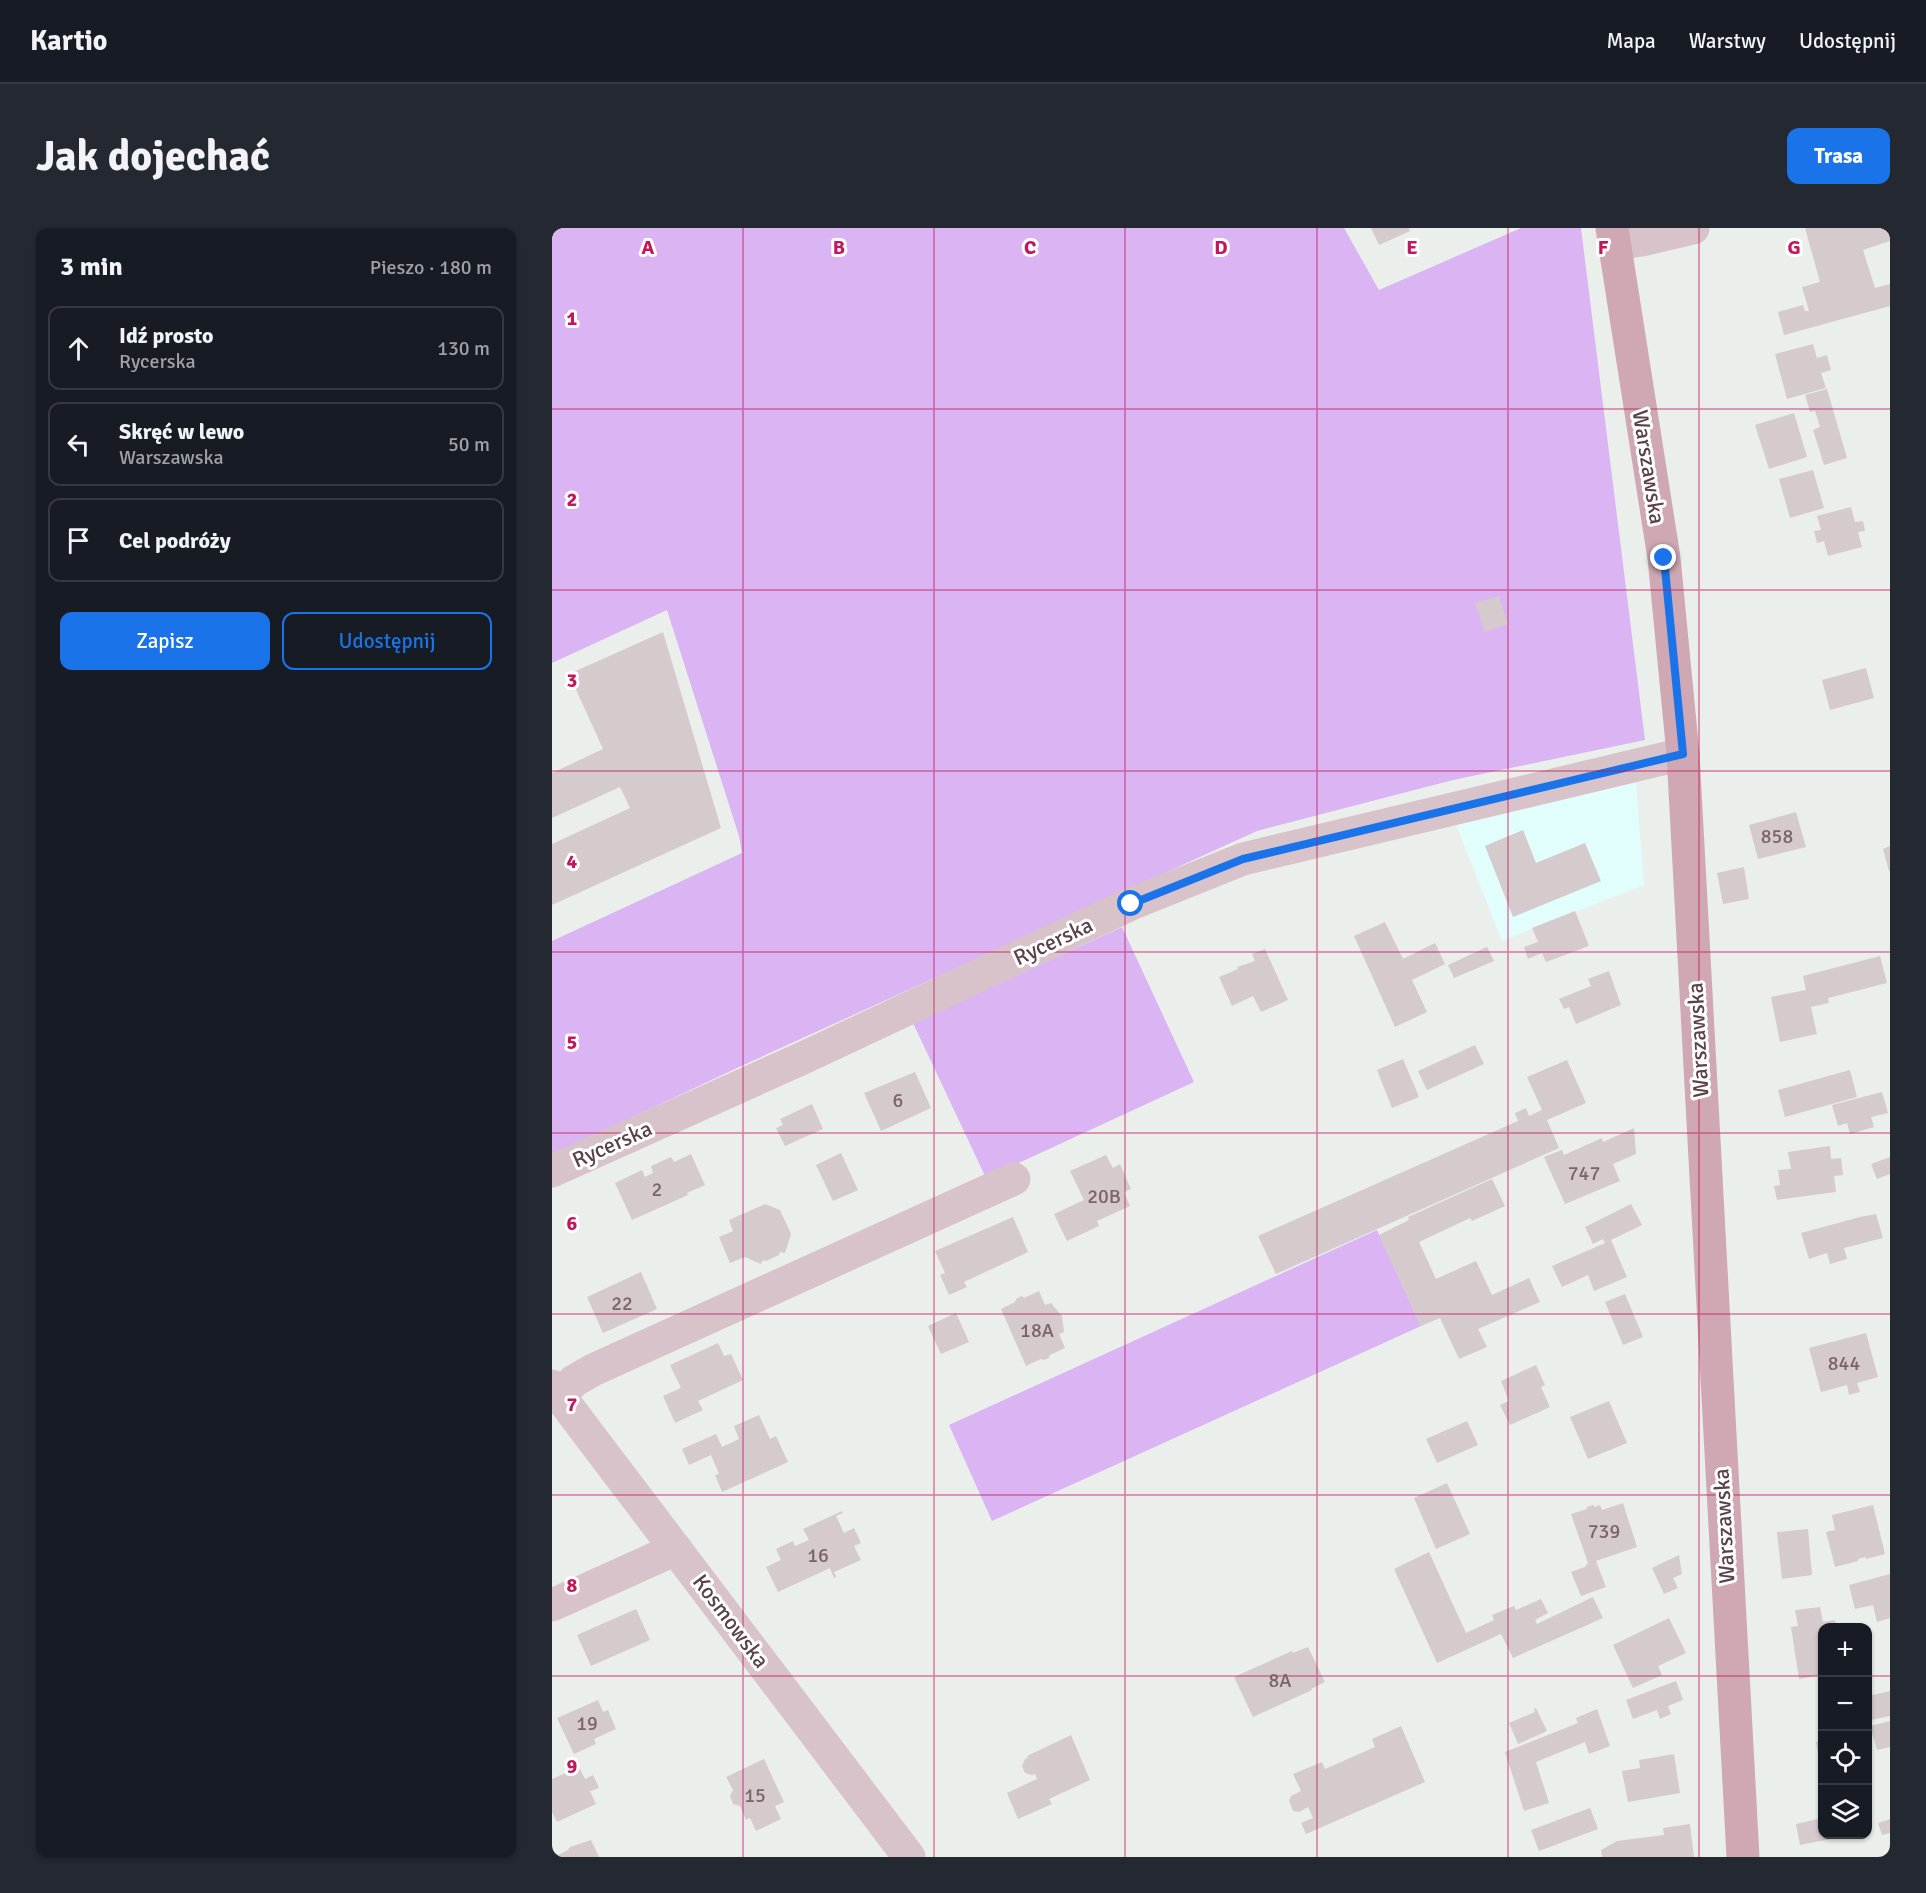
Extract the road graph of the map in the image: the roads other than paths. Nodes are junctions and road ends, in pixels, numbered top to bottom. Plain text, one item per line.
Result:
1 (1693, 228) edge
2 (1613, 236) edge
3 (1683, 754) junction
4 (552, 1171) edge
5 (1014, 1179) dead end
6 (556, 1391) edge
7 (676, 1549) junction
8 (552, 1605) edge
9 (909, 1857) edge
10 (1743, 1857) edge

1 - 2 street
2 - 3 main road, Warszawska
3 - 4 street, Rycerska
3 - 10 main road, Warszawska
5 - 6 street
6 - 7 street, Kosmowska
7 - 8 street
7 - 9 street, Kosmowska

